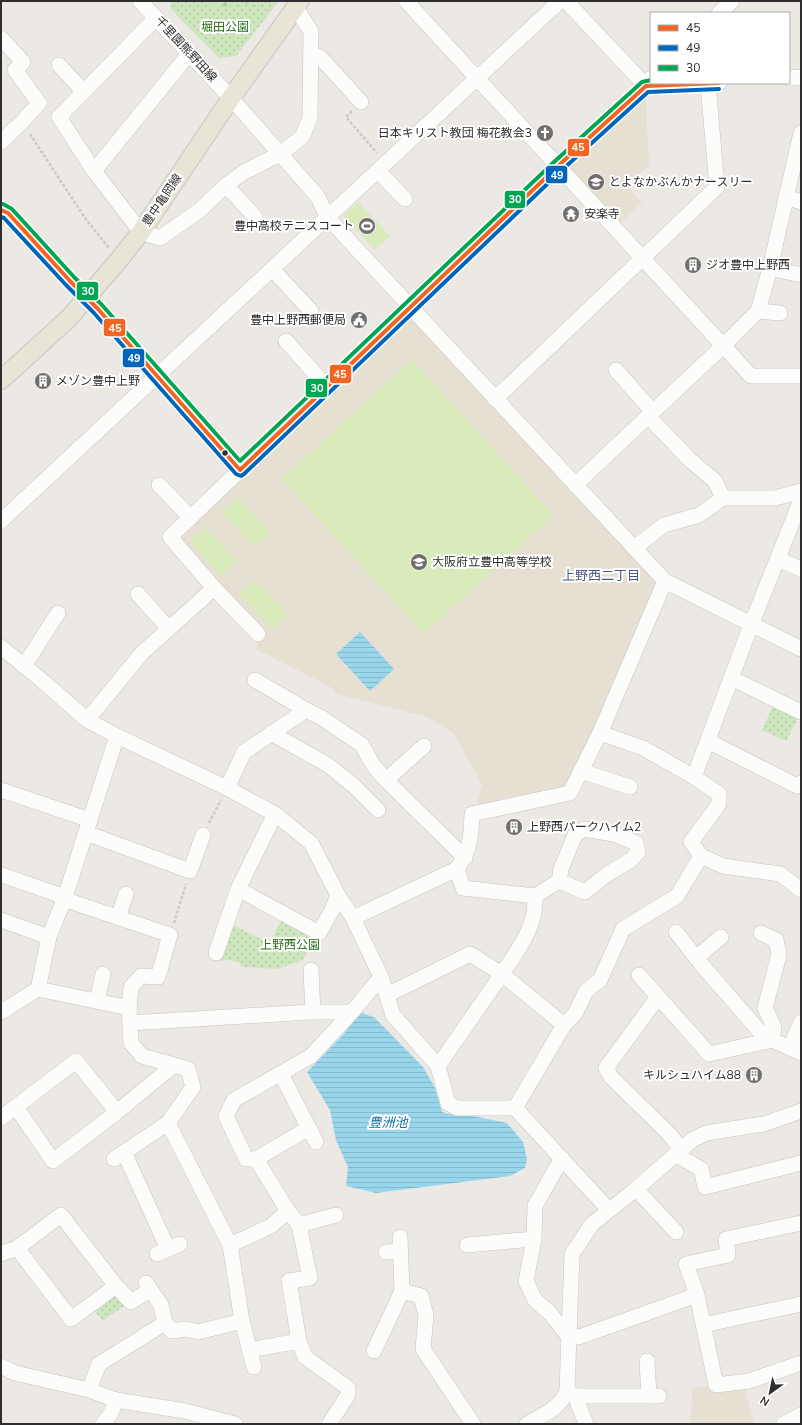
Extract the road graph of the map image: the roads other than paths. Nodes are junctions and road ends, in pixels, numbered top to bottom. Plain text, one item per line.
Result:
1 (140, 1) edge
2 (407, 1) edge
3 (560, 1) edge
4 (566, 1) edge
5 (297, 3) edge
6 (156, 18) junction
7 (1, 38) edge
8 (311, 53) junction
9 (189, 54) junction
10 (59, 65) dead end
11 (801, 77) edge
12 (477, 78) junction
13 (790, 78) edge
14 (649, 82) edge
15 (714, 84) edge
16 (84, 92) junction
17 (231, 98) junction
18 (361, 102) road end
19 (801, 133) edge
20 (1, 142) edge
21 (280, 154) junction
22 (558, 166) junction
23 (382, 167) junction
24 (94, 171) junction
25 (226, 185) junction
26 (786, 198) junction
27 (405, 199) dead end
28 (801, 202) edge
29 (3, 214) edge
30 (255, 217) dead end
31 (327, 217) junction
32 (141, 232) junction
33 (643, 259) junction
34 (770, 268) junction
35 (272, 269) junction
36 (801, 275) edge
37 (87, 298) junction
38 (410, 308) junction
39 (311, 311) dead end
40 (758, 311) junction
41 (780, 313) dead end
42 (286, 341) dead end
43 (723, 346) junction
44 (616, 370) dead end
45 (157, 376) junction
46 (801, 376) edge
47 (1, 380) edge
48 (327, 387) junction
49 (495, 399) junction
50 (650, 414) junction
51 (240, 470) junction
52 (159, 485) dead end
53 (575, 485) junction
54 (801, 490) edge
55 (723, 498) junction
56 (801, 500) edge
57 (190, 518) junction
58 (1, 521) edge
59 (634, 548) junction
60 (778, 559) junction
61 (801, 569) edge
62 (665, 581) junction
63 (214, 588) junction
64 (138, 594) dead end
65 (58, 613) dead end
66 (751, 625) junction
67 (169, 629) junction
68 (258, 634) dead end
69 (1, 647) edge
70 (801, 649) edge
71 (24, 666) junction
72 (731, 678) junction
73 (255, 680) dead end
74 (306, 710) junction
75 (801, 712) edge
76 (87, 720) junction
77 (600, 733) junction
78 (271, 734) junction
79 (117, 736) junction
80 (708, 741) junction
81 (424, 746) dead end
82 (581, 770) junction
83 (694, 776) junction
84 (386, 780) junction
85 (801, 783) edge
86 (630, 786) dead end
87 (227, 788) junction
88 (1, 790) edge
89 (378, 810) dead end
90 (275, 814) junction
91 (88, 827) junction
92 (203, 835) road end
93 (701, 856) junction
94 (461, 863) junction
95 (2, 876) dead end
96 (559, 881) junction
97 (238, 889) junction
98 (801, 890) edge
99 (126, 894) dead end
100 (338, 894) junction
101 (535, 896) junction
102 (65, 897) junction
103 (118, 918) junction
104 (353, 918) junction
105 (1, 920) edge
106 (676, 932) dead end
107 (761, 933) dead end
108 (50, 937) junction
109 (721, 937) dead end
110 (216, 953) dead end
111 (696, 958) junction
112 (311, 970) dead end
113 (103, 974) dead end
114 (502, 974) junction
115 (639, 975) dead end
116 (381, 977) junction
117 (38, 989) junction
118 (387, 995) junction
119 (658, 997) junction
120 (97, 1001) junction
121 (129, 1008) junction
122 (1, 1012) edge
123 (313, 1012) junction
124 (352, 1012) junction
125 (801, 1022) edge
126 (130, 1023) junction
127 (564, 1025) junction
128 (770, 1041) junction
129 (795, 1051) edge
130 (174, 1065) junction
131 (438, 1066) junction
132 (281, 1074) junction
133 (16, 1107) junction
134 (515, 1108) junction
135 (801, 1111) edge
136 (117, 1112) junction
137 (1, 1118) edge
138 (168, 1123) junction
139 (309, 1128) junction
140 (316, 1142) dead end
141 (680, 1152) junction
142 (562, 1158) junction
143 (256, 1159) junction
144 (801, 1163) edge
145 (636, 1189) junction
146 (609, 1210) junction
147 (288, 1211) junction
148 (336, 1214) dead end
149 (801, 1223) edge
150 (299, 1225) junction
151 (676, 1232) dead end
152 (534, 1239) junction
153 (230, 1245) junction
154 (467, 1246) dead end
155 (395, 1247) dead end
156 (17, 1248) junction
157 (168, 1249) dead end
158 (1, 1254) edge
159 (116, 1286) junction
160 (402, 1291) junction
161 (697, 1295) junction
162 (801, 1304) edge
163 (242, 1321) junction
164 (165, 1323) junction
165 (703, 1325) junction
166 (568, 1336) junction
167 (299, 1341) junction
168 (249, 1350) junction
169 (374, 1351) dead end
170 (647, 1361) dead end
171 (801, 1363) edge
172 (1, 1366) edge
173 (254, 1367) dead end
174 (89, 1390) junction
175 (571, 1393) junction
176 (116, 1400) junction
177 (185, 1411) junction
178 (801, 1415) edge
179 (219, 1422) edge
180 (103, 1424) edge
181 (176, 1424) edge
182 (235, 1424) edge
183 (329, 1424) edge
184 (473, 1424) edge
185 (527, 1424) edge
186 (586, 1424) edge
187 (784, 1424) edge

1 - 6 street, 千里園熊野田線
2 - 12 street
3 - 12 street
4 - 14 street
5 - 8 street
5 - 17 main road, 豊中亀岡線
6 - 9 street, 千里園熊野田線
6 - 16 street
7 - 20 street
8 - 18 street
8 - 21 street
9 - 17 street, 千里園熊野田線
9 - 24 street
10 - 16 street
11 - 13 street
12 - 22 street
12 - 23 street
14 - 22 street
15 - 33 street
16 - 24 street
17 - 21 street, 千里園熊野田線
17 - 32 main road, 豊中亀岡線
19 - 26 street
21 - 25 street
21 - 31 street, 千里園熊野田線
22 - 33 street
22 - 38 street
23 - 27 street
23 - 31 street
24 - 32 street
25 - 30 street
25 - 32 street
26 - 28 street
26 - 34 street
29 - 37 street
31 - 35 street
31 - 38 street, 千里園熊野田線
32 - 37 main road, 豊中亀岡線
33 - 43 street
33 - 49 street
34 - 36 street
34 - 40 street
35 - 39 street
35 - 45 street
37 - 45 street
37 - 47 main road, 豊中亀岡線
38 - 48 street
38 - 49 street, 千里園熊野田線
40 - 41 street
40 - 43 street
42 - 48 street
43 - 46 street
43 - 50 street
44 - 50 street
45 - 51 street
45 - 58 street
48 - 51 street
49 - 53 street, 千里園熊野田線
50 - 53 street
50 - 55 street
51 - 57 street
52 - 57 street
53 - 59 street, 千里園熊野田線
54 - 55 street
55 - 59 street
56 - 60 street
57 - 63 street
59 - 62 street, 千里園熊野田線
60 - 61 street
60 - 66 street
62 - 66 street, 千里園熊野田線
62 - 77 street
63 - 67 street
63 - 68 street
64 - 67 street
65 - 71 street
66 - 70 street, 千里園熊野田線
66 - 72 street
67 - 76 street
69 - 71 street
71 - 76 street
72 - 75 street
72 - 80 street
73 - 74 street
74 - 78 street
74 - 84 street
76 - 79 street
77 - 82 street
77 - 83 street
78 - 87 street
78 - 89 street
79 - 87 street
79 - 91 street
80 - 83 street
80 - 85 street
81 - 84 street
82 - 86 street
82 - 94 street
83 - 93 street
84 - 94 street
87 - 90 street
88 - 91 street
90 - 97 street
90 - 100 street
91 - 92 street
91 - 102 street
93 - 98 street
93 - 127 street
94 - 101 street
94 - 104 street
95 - 102 street
96 - 96 street
96 - 101 street
97 - 100 street
97 - 110 street
99 - 103 street
100 - 104 street
101 - 114 street
102 - 103 street
102 - 108 street
103 - 121 street
104 - 116 street
105 - 108 street
106 - 111 street
107 - 128 street
108 - 117 street
109 - 111 street
111 - 128 street
112 - 123 street
113 - 120 street
114 - 118 street
114 - 127 street
114 - 131 street
115 - 119 street
116 - 118 street
116 - 124 street
117 - 120 street
117 - 122 street
118 - 131 street
119 - 128 street
119 - 141 street
120 - 121 street
121 - 126 street
123 - 124 street
123 - 126 street
124 - 132 street
125 - 129 street
126 - 130 street
127 - 134 street
128 - 129 street
130 - 136 street
130 - 138 street
131 - 134 street
132 - 139 street
132 - 143 street
133 - 136 street
133 - 136 street
133 - 137 street
134 - 142 street
135 - 141 street
138 - 153 street
138 - 157 street
139 - 140 street
139 - 143 street
141 - 144 street
141 - 145 street
142 - 146 street
142 - 152 street
143 - 147 street
145 - 146 street
145 - 151 street
146 - 166 street
147 - 150 street
147 - 153 street
148 - 150 street
149 - 161 street
150 - 167 street
152 - 154 street
152 - 166 street
153 - 163 street
155 - 160 street
156 - 158 street
156 - 159 street
156 - 159 street
159 - 164 street
160 - 169 street
160 - 184 street
161 - 165 street
161 - 166 street
162 - 165 street
163 - 164 street
163 - 168 street
164 - 174 street
165 - 171 street
166 - 175 street
167 - 168 street
167 - 183 street
168 - 173 street
170 - 175 street
172 - 174 street
174 - 176 street
175 - 185 street
175 - 186 street
176 - 177 street
176 - 180 street
177 - 179 street
177 - 181 street
178 - 187 street
179 - 182 street

